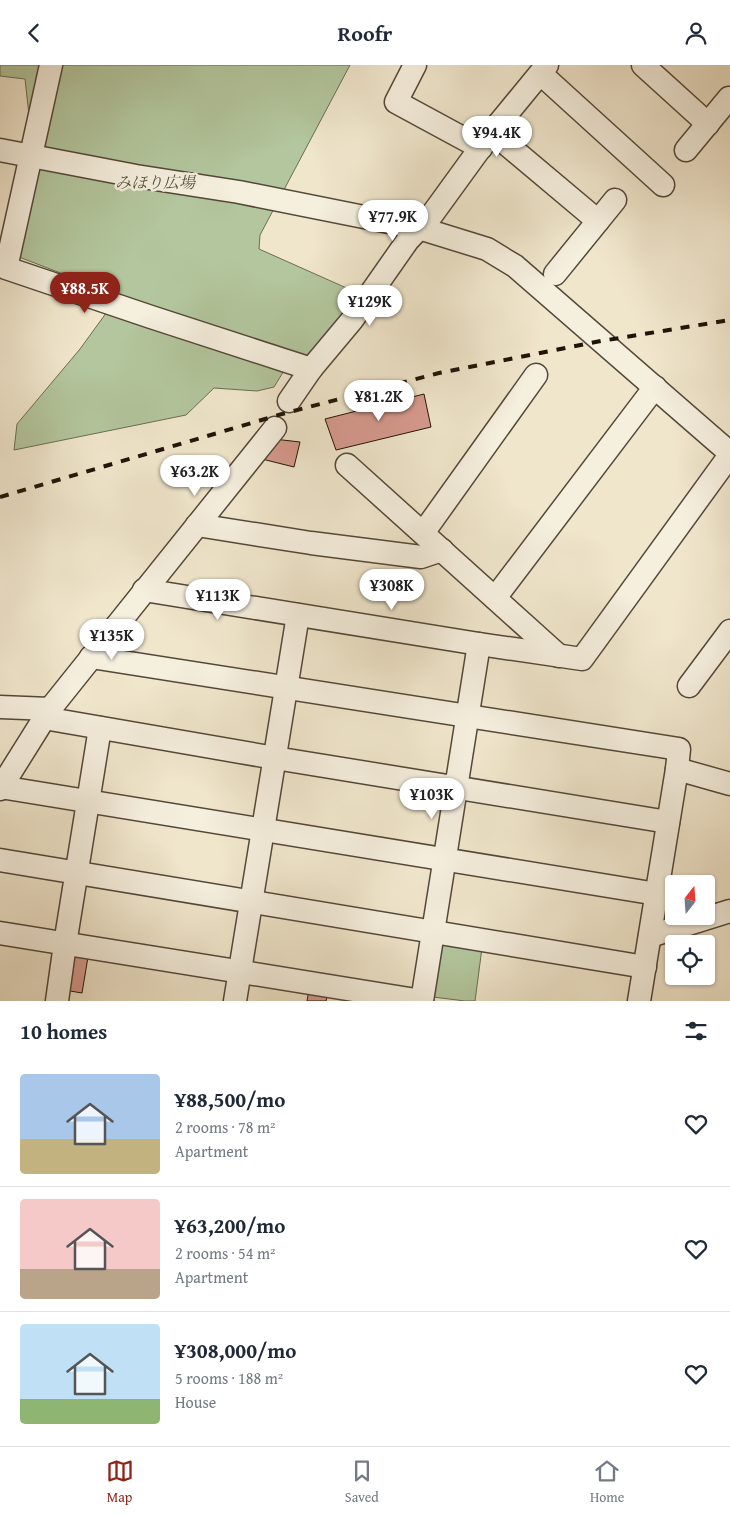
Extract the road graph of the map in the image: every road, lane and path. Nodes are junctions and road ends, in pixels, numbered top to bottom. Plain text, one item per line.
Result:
1 (51, 65) edge
2 (415, 65) edge
3 (643, 65) edge
4 (544, 69) edge
5 (729, 98) edge
6 (708, 124) junction
7 (487, 140) junction
8 (0, 150) edge
9 (686, 150) dead end
10 (30, 155) junction
11 (663, 185) dead end
12 (615, 200) dead end
13 (598, 221) junction
14 (419, 228) junction
15 (3, 268) edge
16 (555, 274) dead end
17 (312, 369) junction
18 (536, 375) dead end
19 (655, 387) junction
20 (289, 401) dead end
21 (276, 428) dead end
22 (730, 454) edge
23 (347, 465) dead end
24 (197, 525) junction
25 (424, 533) junction
26 (442, 550) junction
27 (144, 590) junction
28 (495, 598) junction
29 (298, 615) junction
30 (730, 631) edge
31 (479, 644) junction
32 (559, 656) junction
33 (92, 657) junction
34 (689, 686) dead end
35 (286, 687) junction
36 (0, 707) edge
37 (47, 714) junction
38 (468, 716) junction
39 (100, 728) junction
40 (275, 758) junction
41 (677, 769) junction
42 (2, 783) edge
43 (730, 784) edge
44 (456, 787) junction
45 (88, 801) junction
46 (668, 822) junction
47 (263, 830) junction
48 (445, 859) junction
49 (0, 860) edge
50 (76, 873) junction
51 (657, 894) junction
52 (251, 901) junction
53 (730, 911) edge
54 (433, 931) junction
55 (0, 933) edge
56 (650, 936) junction
57 (65, 944) junction
58 (645, 967) junction
59 (239, 972) junction
60 (57, 1001) edge
61 (235, 1001) edge
62 (422, 1001) edge
63 (639, 1001) edge

1 - 10 street
2 - 7 street
3 - 6 street
4 - 7 street
4 - 11 street
5 - 6 street
6 - 9 street
7 - 13 street
7 - 14 street
8 - 10 street
10 - 14 street
10 - 15 street
12 - 13 street
13 - 16 street
14 - 17 street
14 - 19 street
15 - 17 street
17 - 20 street
18 - 25 street
19 - 22 street
19 - 28 street
21 - 24 street
22 - 32 street
23 - 25 street
24 - 26 street
24 - 27 street
25 - 26 street
26 - 28 street
27 - 29 street
27 - 33 street
28 - 32 street
29 - 31 street
29 - 35 street
30 - 34 street
31 - 32 street
31 - 38 street
33 - 35 street
33 - 37 street
35 - 38 street
35 - 40 street
36 - 37 street
37 - 39 street
37 - 42 street
38 - 41 street
38 - 44 street
39 - 40 street
39 - 45 street
40 - 44 street
40 - 47 street
41 - 43 street
41 - 46 street
42 - 45 street
44 - 46 street
44 - 48 street
45 - 47 street
45 - 50 street
46 - 51 street
47 - 48 street
47 - 52 street
48 - 51 street
48 - 54 street
49 - 50 street
50 - 52 street
50 - 57 street
51 - 56 street
52 - 54 street
52 - 59 street
53 - 56 street
54 - 58 street
54 - 62 street
55 - 57 street
56 - 58 street
57 - 59 street
57 - 60 street
58 - 63 street
59 - 61 street
59 - 62 street

